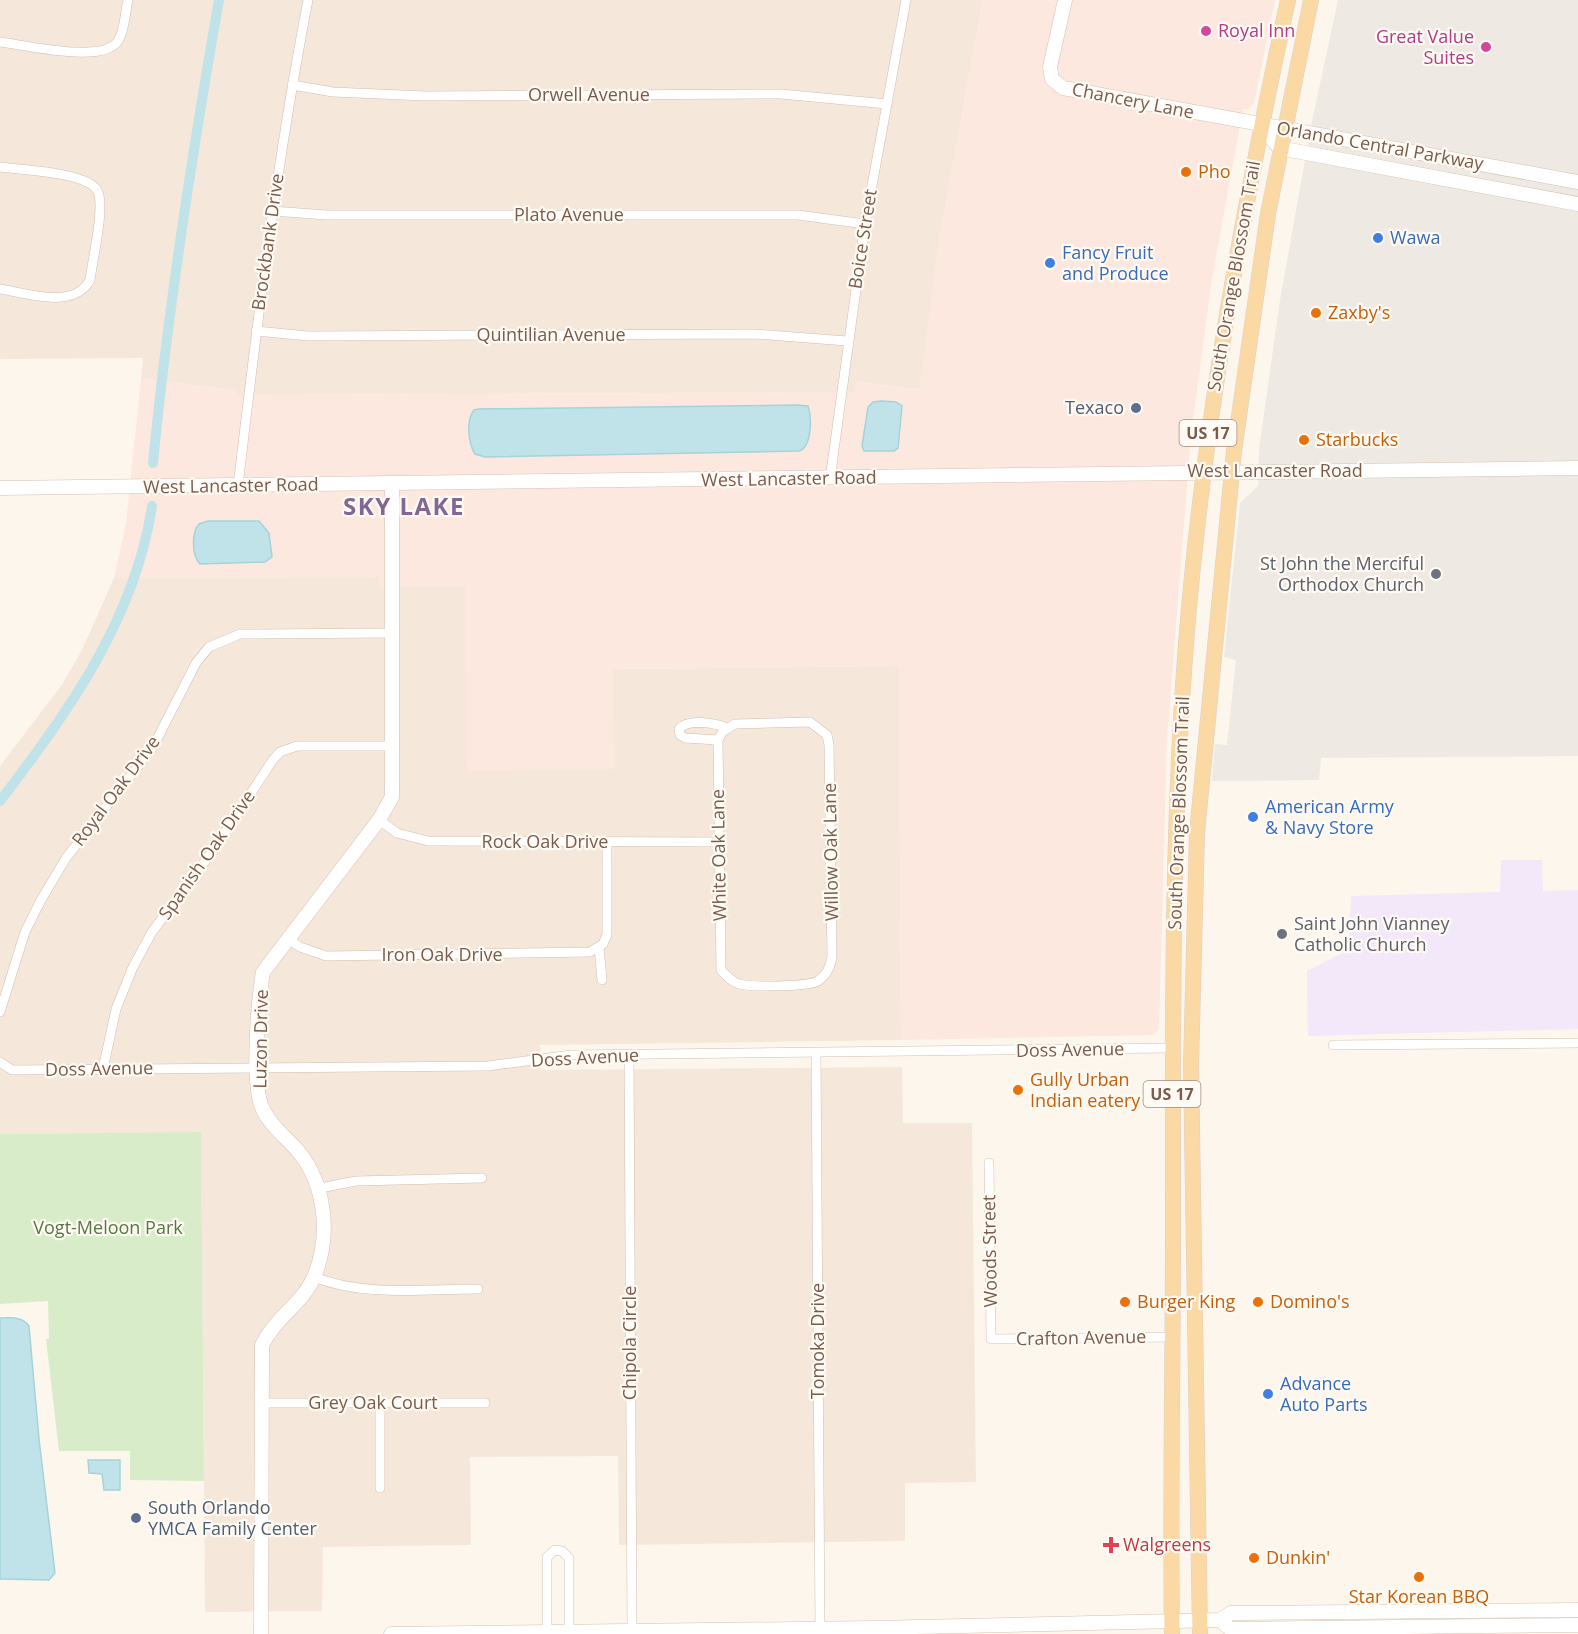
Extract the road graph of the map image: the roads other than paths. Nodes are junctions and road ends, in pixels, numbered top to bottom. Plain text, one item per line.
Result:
1 (128, 0) edge
2 (308, 0) edge
3 (906, 0) edge
4 (1065, 0) edge
5 (1288, 0) edge
6 (1311, 0) edge
7 (0, 42) edge
8 (292, 85) junction
9 (887, 104) junction
10 (1261, 125) junction
11 (1283, 128) junction
12 (1280, 148) junction
13 (0, 167) edge
14 (1578, 182) edge
15 (1578, 204) edge
16 (272, 211) junction
17 (865, 224) junction
18 (0, 290) edge
19 (256, 331) junction
20 (847, 341) junction
21 (1578, 468) edge
22 (1204, 472) junction
23 (1231, 472) junction
24 (830, 479) junction
25 (392, 484) junction
26 (238, 486) junction
27 (0, 488) edge
28 (393, 633) junction
29 (727, 728) junction
30 (718, 740) junction
31 (394, 746) junction
32 (379, 820) junction
33 (718, 842) junction
34 (607, 843) junction
35 (1177, 862) junction
36 (1195, 886) junction
37 (287, 938) junction
38 (599, 947) junction
39 (602, 980) dead end
40 (774, 984) joint
41 (0, 1012) edge
42 (1578, 1043) edge
43 (1333, 1045) dead end
44 (1172, 1048) junction
45 (816, 1053) junction
46 (629, 1055) junction
47 (0, 1062) edge
48 (1191, 1065) junction
49 (258, 1067) junction
50 (103, 1069) junction
51 (989, 1163) dead end
52 (482, 1178) dead end
53 (320, 1188) junction
54 (314, 1277) junction
55 (478, 1289) dead end
56 (1172, 1337) junction
57 (991, 1339) joint
58 (261, 1403) junction
59 (380, 1403) junction
60 (485, 1403) dead end
61 (380, 1488) dead end
62 (1578, 1610) edge
63 (1545, 1611) junction
64 (1220, 1620) junction
65 (1578, 1625) edge
66 (1451, 1626) junction
67 (1172, 1627) edge
68 (1200, 1627) edge
69 (820, 1629) junction
70 (984, 1630) edge
71 (632, 1631) junction
72 (873, 1631) edge
73 (547, 1632) junction
74 (568, 1632) junction
75 (663, 1632) edge
76 (261, 1634) edge
77 (391, 1634) edge

1 - 7 street
2 - 8 street, Brockbank Drive
3 - 9 street, Boice Street
4 - 10 street, Chancery Lane
5 - 10 main road, South Orange Blossom Trail / US 17
6 - 11 main road, South Orange Blossom Trail / US 17
8 - 9 street, Orwell Avenue
8 - 16 street, Brockbank Drive
9 - 17 street, Boice Street
10 - 11 street, Orlando Central Parkway
10 - 12 street, Orlando Central Parkway
10 - 22 main road, South Orange Blossom Trail / US 17
11 - 12 main road, South Orange Blossom Trail / US 17
11 - 14 street, Orlando Central Parkway
12 - 15 street, Orlando Central Parkway
12 - 23 main road, South Orange Blossom Trail / US 17
13 - 18 street
16 - 17 street, Plato Avenue
16 - 19 street, Brockbank Drive
17 - 20 street, Boice Street
19 - 20 street, Quintilian Avenue
19 - 26 street, Brockbank Drive
20 - 24 street, Boice Street
21 - 23 street, West Lancaster Road
22 - 23 street, West Lancaster Road
22 - 24 street, West Lancaster Road
22 - 35 main road, South Orange Blossom Trail / US 17
23 - 36 main road, South Orange Blossom Trail / US 17
24 - 25 street, West Lancaster Road
25 - 26 street, West Lancaster Road
25 - 28 street, Luzon Drive
26 - 27 street, West Lancaster Road
28 - 31 street, Luzon Drive
28 - 41 street, Royal Oak Drive
29 - 30 street
29 - 30 street
29 - 40 street, Willow Oak Lane
30 - 33 street, White Oak Lane
31 - 32 street, Luzon Drive
31 - 50 street, Spanish Oak Drive
32 - 34 street, Rock Oak Drive
32 - 37 street, Luzon Drive
33 - 34 street, Rock Oak Drive
33 - 40 street, White Oak Lane
34 - 38 street
35 - 36 main road
35 - 44 main road, South Orange Blossom Trail / US 17
36 - 48 main road, South Orange Blossom Trail / US 17
37 - 38 street, Iron Oak Drive
37 - 49 street, Luzon Drive
38 - 39 street
42 - 43 street
44 - 45 street, Doss Avenue
44 - 48 main road
44 - 56 main road, South Orange Blossom Trail / US 17
45 - 46 street, Doss Avenue
45 - 69 street, Tomoka Drive
46 - 49 street, Doss Avenue
46 - 71 street, Chipola Circle
47 - 50 street, Doss Avenue
48 - 68 main road, South Orange Blossom Trail / US 17
49 - 50 street, Doss Avenue
49 - 53 street, Luzon Drive
51 - 57 street, Woods Street
52 - 53 street
53 - 54 street, Luzon Drive
54 - 55 street
54 - 58 street, Luzon Drive
56 - 57 street, Crafton Avenue
56 - 67 main road, South Orange Blossom Trail / US 17
58 - 59 street, Grey Oak Court
58 - 76 street, Luzon Drive
59 - 60 street, Grey Oak Court
59 - 61 street
62 - 63 street
63 - 64 street
63 - 66 street
64 - 66 street
64 - 68 street
65 - 66 street
67 - 68 street
67 - 70 street
69 - 72 street
69 - 75 street
70 - 72 street
71 - 74 street
71 - 75 street
73 - 74 street
73 - 74 street
73 - 77 street

